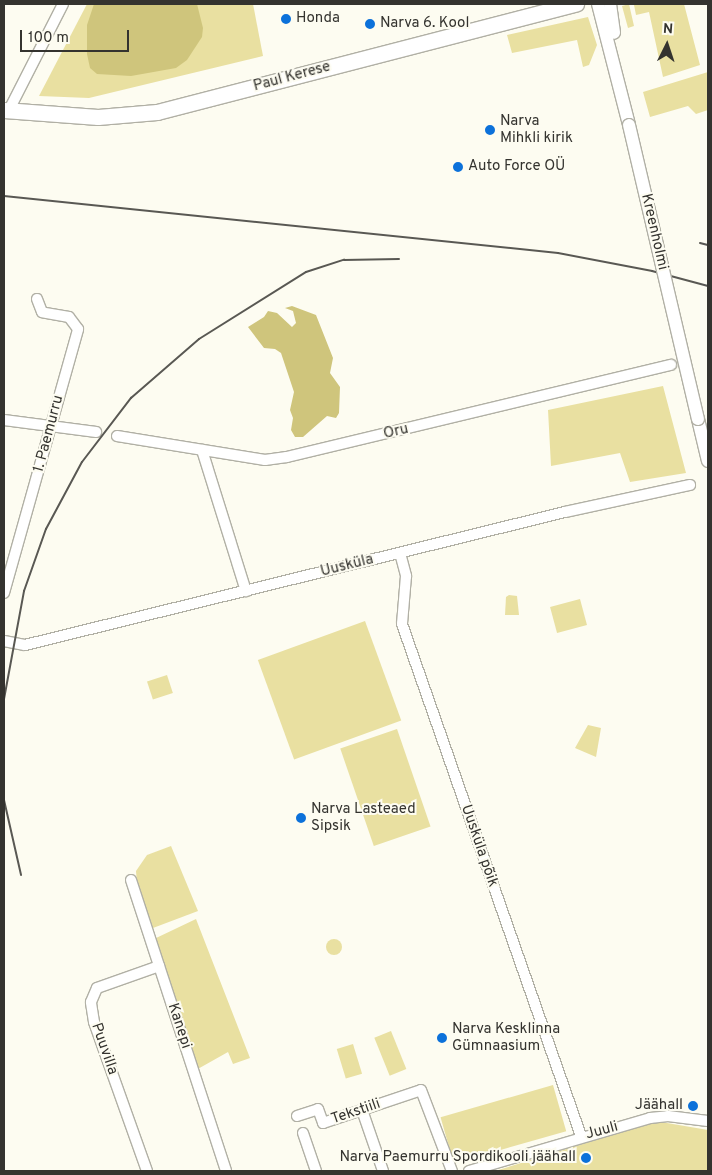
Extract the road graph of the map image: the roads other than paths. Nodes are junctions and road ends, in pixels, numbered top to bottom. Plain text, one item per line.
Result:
1 (63, 4) edge
2 (576, 4) edge
3 (598, 4) edge
4 (610, 4) edge
5 (6, 110) edge
6 (632, 124) junction
7 (37, 299) dead end
8 (671, 365) dead end
9 (4, 420) edge
10 (704, 421) edge
11 (52, 424) junction
12 (96, 432) dead end
13 (118, 436) dead end
14 (202, 450) junction
15 (708, 461) edge
16 (690, 485) dead end
17 (400, 553) junction
18 (246, 591) junction
19 (4, 593) edge
20 (4, 641) edge
21 (131, 880) dead end
22 (159, 966) junction
23 (362, 1110) junction
24 (296, 1116) dead end
25 (708, 1121) edge
26 (303, 1133) dead end
27 (581, 1136) junction
28 (147, 1171) edge
29 (226, 1171) edge
30 (316, 1171) edge
31 (383, 1171) edge
32 (452, 1171) edge
33 (470, 1171) edge

1 - 5 street
2 - 5 highway, Paul Kerese
3 - 6 main road, Kreenholmi
4 - 6 main road, Kreenholmi
6 - 10 main road, Kreenholmi, bridge
7 - 11 street, 1. Paemurru
8 - 14 street, Oru
9 - 11 street
10 - 15 main road, Kreenholmi
11 - 12 street
11 - 19 street, 1. Paemurru
13 - 14 street, Oru
14 - 18 street
16 - 17 street, Uusküla
17 - 18 street, Uusküla
17 - 27 street, Uusküla põik
18 - 20 street, Uusküla
21 - 22 street, Kanepi
22 - 28 street, Puuvilla
22 - 29 street, Kanepi
23 - 24 street, Tekstiili
23 - 31 street
23 - 32 street, Tekstiili
25 - 27 street, Juuli
26 - 30 street
27 - 33 street, Juuli

